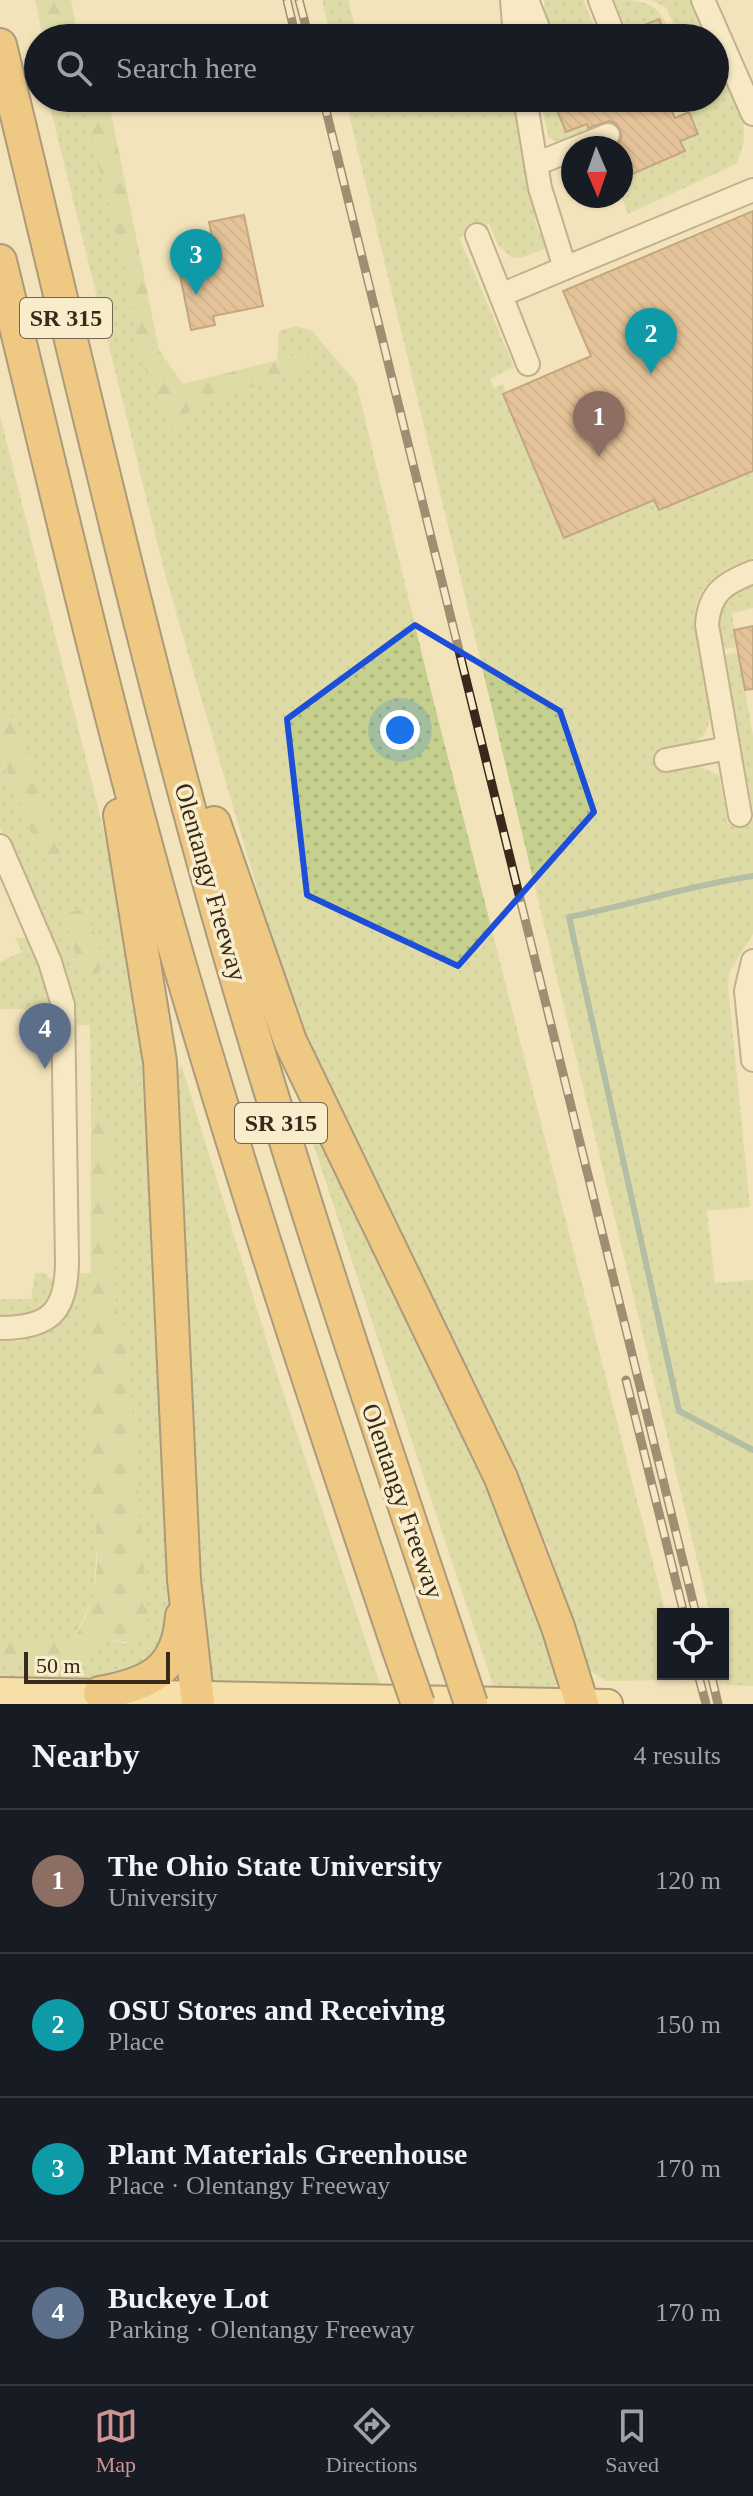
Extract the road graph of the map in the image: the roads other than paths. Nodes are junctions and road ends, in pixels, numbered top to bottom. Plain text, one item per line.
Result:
1 (512, 0) edge
2 (527, 0) edge
3 (600, 0) edge
4 (703, 0) edge
5 (514, 24) edge
6 (536, 24) edge
7 (609, 24) edge
8 (714, 24) edge
9 (0, 45) edge
10 (729, 59) edge
11 (527, 112) edge
12 (753, 114) edge
13 (561, 154) edge
14 (536, 164) junction
15 (753, 190) edge
16 (477, 235) dead end
17 (0, 261) edge
18 (565, 268) junction
19 (501, 295) junction
20 (528, 364) dead end
21 (753, 572) edge
22 (132, 590) junction
23 (83, 602) junction
24 (728, 748) junction
25 (666, 760) dead end
26 (740, 815) dead end
27 (0, 846) edge
28 (753, 961) edge
29 (753, 1060) edge
30 (0, 1328) edge
31 (184, 1580) junction
32 (0, 1692) edge
33 (100, 1693) junction
34 (198, 1700) edge
35 (418, 1704) edge
36 (471, 1704) edge
37 (582, 1704) edge
38 (608, 1704) edge

1 - 5 lane
2 - 6 lane
3 - 7 lane
4 - 8 lane
9 - 22 highway, Olentangy Freeway / SR 315
10 - 12 lane
11 - 14 lane
13 - 14 lane
14 - 18 lane
15 - 18 lane
16 - 19 lane
17 - 23 highway, Olentangy Freeway / SR 315
18 - 19 lane
19 - 20 lane
21 - 24 lane
22 - 36 highway, Olentangy Freeway / SR 315, bridge
22 - 37 highway
23 - 31 highway
23 - 35 highway, Olentangy Freeway / SR 315, bridge
24 - 25 lane
24 - 26 lane
27 - 30 lane
28 - 29 lane
31 - 33 highway
31 - 34 highway
32 - 33 main road
33 - 34 main road
34 - 37 main road
37 - 38 main road

